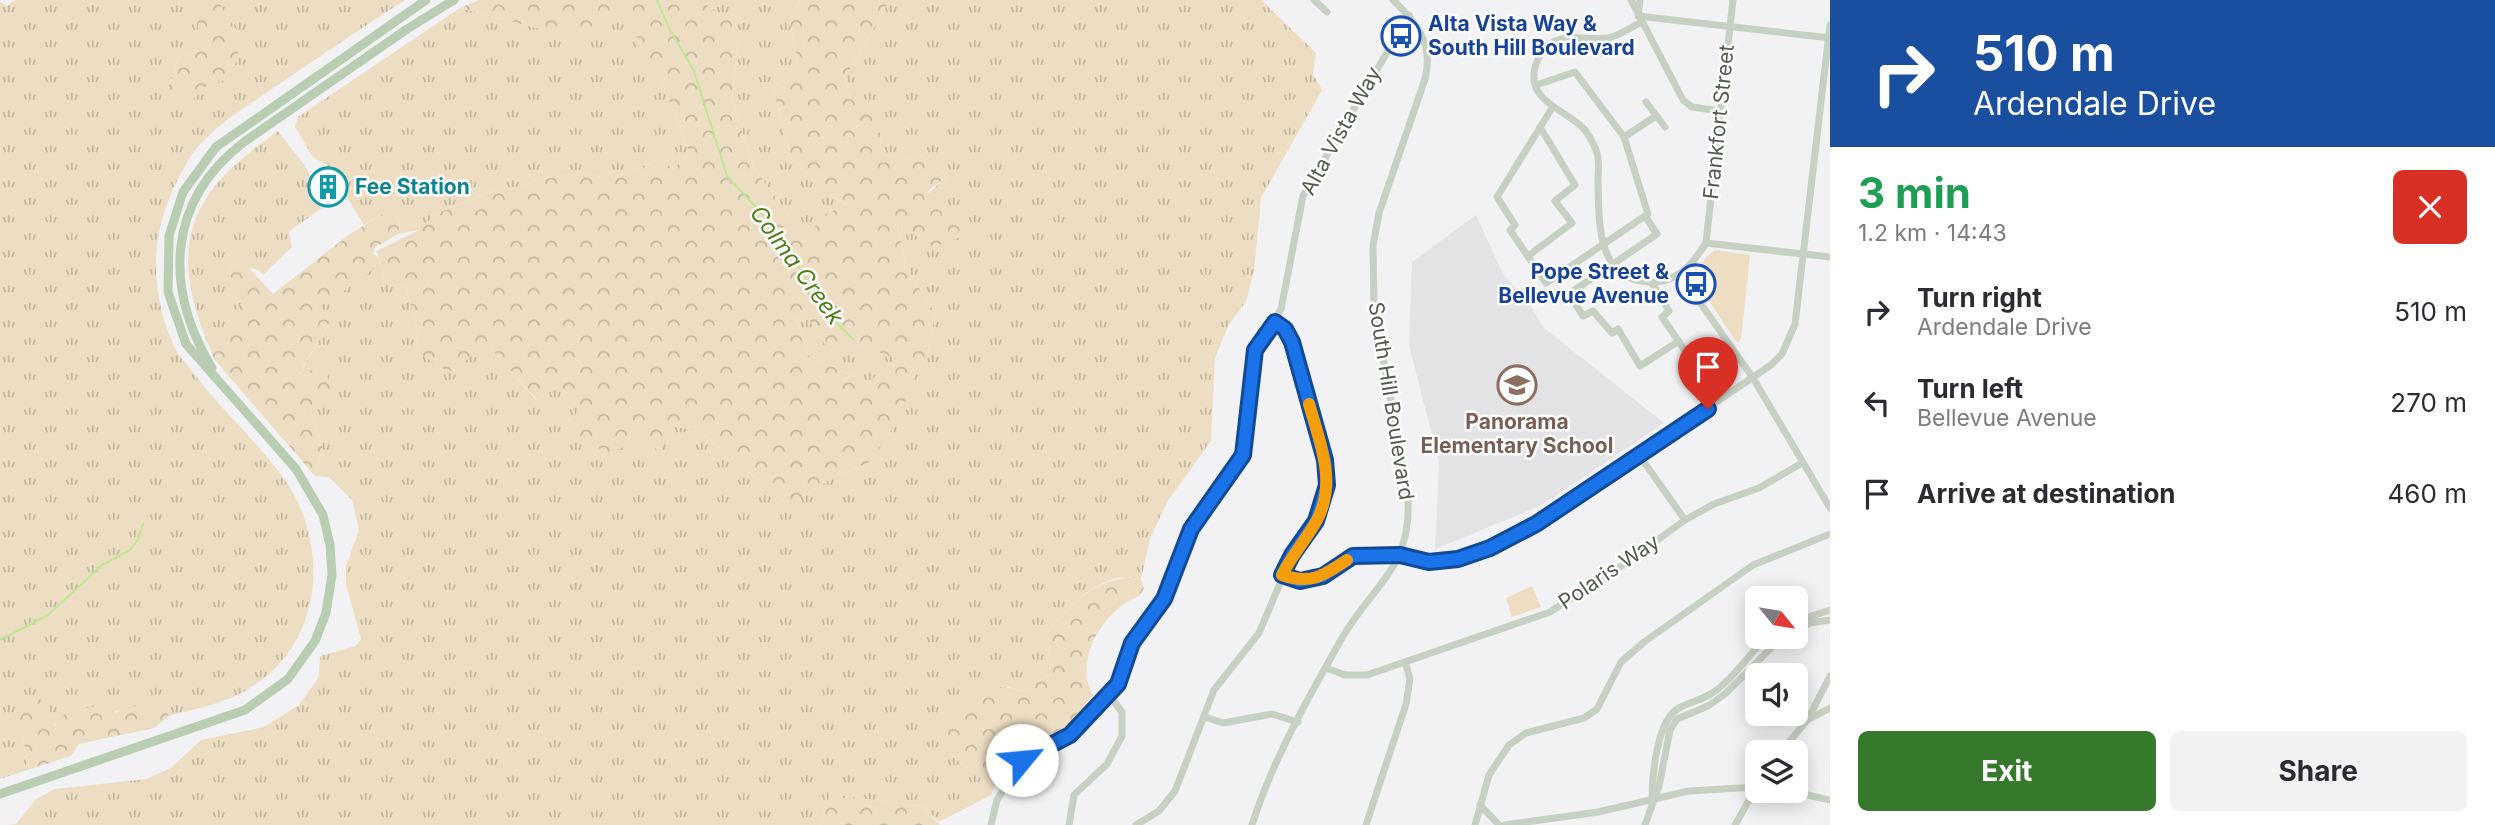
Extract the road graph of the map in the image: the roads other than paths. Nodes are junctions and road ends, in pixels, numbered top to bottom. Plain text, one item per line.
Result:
1 (426, 0) edge
2 (454, 0) edge
3 (1314, 0) edge
4 (1393, 0) edge
5 (1631, 0) edge
6 (1640, 0) edge
7 (1733, 0) edge
8 (1327, 12) dead end
9 (1409, 15) junction
10 (1640, 19) junction
11 (1830, 25) edge
12 (1730, 27) junction
13 (1829, 38) edge
14 (1536, 85) junction
15 (1646, 103) dead end
16 (1552, 108) junction
17 (1719, 111) junction
18 (1656, 116) junction
19 (1540, 127) junction
20 (1665, 127) dead end
21 (1624, 137) junction
22 (1645, 216) junction
23 (1603, 242) junction
24 (1706, 243) junction
25 (1803, 254) junction
26 (1528, 256) junction
27 (1830, 257) edge
28 (1611, 265) junction
29 (1680, 274) junction
30 (1652, 283) junction
31 (1275, 322) junction
32 (1679, 341) junction
33 (1694, 364) dead end
34 (1753, 378) junction
35 (218, 379) junction
36 (1639, 455) junction
37 (1802, 463) junction
38 (1830, 508) edge
39 (1685, 520) junction
40 (1830, 534) edge
41 (1400, 555) junction
42 (1282, 575) junction
43 (1830, 610) edge
44 (1808, 617) edge
45 (1830, 620) edge
46 (1808, 624) edge
47 (1756, 649) edge
48 (1770, 649) edge
49 (1405, 662) junction
50 (1326, 668) junction
51 (1830, 676) edge
52 (1109, 695) junction
53 (1830, 708) edge
54 (1205, 717) junction
55 (1808, 719) joint
56 (1298, 722) junction
57 (1802, 726) edge
58 (1791, 740) edge
59 (1745, 787) edge
60 (0, 794) edge
61 (1808, 795) edge
62 (1652, 799) junction
63 (1830, 800) edge
64 (1748, 803) edge
65 (1480, 805) junction
66 (991, 825) edge
67 (1069, 825) edge
68 (1136, 825) edge
69 (1252, 825) edge
70 (1366, 825) edge
71 (1475, 825) edge
72 (1499, 825) edge
73 (1505, 825) edge
74 (1645, 825) edge
75 (1735, 825) edge

1 - 35 main road
2 - 35 main road
3 - 8 street
4 - 9 street, South Hill Boulevard
5 - 10 street
6 - 10 street
7 - 12 street, Frankfort Street
9 - 31 street, Alta Vista Way
9 - 41 street, South Hill Boulevard
10 - 12 street
10 - 14 street
10 - 17 street
11 - 13 street
12 - 13 street
12 - 17 street, Frankfort Street
13 - 25 street
14 - 16 street
14 - 21 street
15 - 18 street
16 - 19 street
16 - 23 street
17 - 24 street, Frankfort Street
18 - 20 street
18 - 21 street
19 - 26 street
19 - 26 street
21 - 22 street
22 - 23 street
22 - 28 street
23 - 26 street
23 - 28 street
24 - 25 street
24 - 29 street
25 - 27 street
25 - 34 street
28 - 30 street
28 - 32 street
29 - 30 street
29 - 34 street
30 - 32 street
31 - 42 street
31 - 52 street, Alta Vista Way
32 - 33 street
34 - 36 street
34 - 37 street
35 - 60 main road
36 - 39 street
36 - 41 street
37 - 38 street
37 - 39 street, Polaris Way
39 - 49 street, Polaris Way
40 - 65 street
41 - 42 street
41 - 50 street, South Hill Boulevard
42 - 54 street
43 - 44 street
45 - 46 street
47 - 62 street
48 - 62 street
49 - 50 street, Polaris Way
49 - 70 street
50 - 56 street, South Hill Boulevard
51 - 55 street
52 - 66 street, Alta Vista Way
52 - 67 street
53 - 55 street
54 - 56 street
54 - 68 street
56 - 69 street, South Hill Boulevard
57 - 58 street
59 - 62 street
61 - 63 street
62 - 73 street
62 - 74 street
64 - 75 street
65 - 71 street
65 - 72 street

